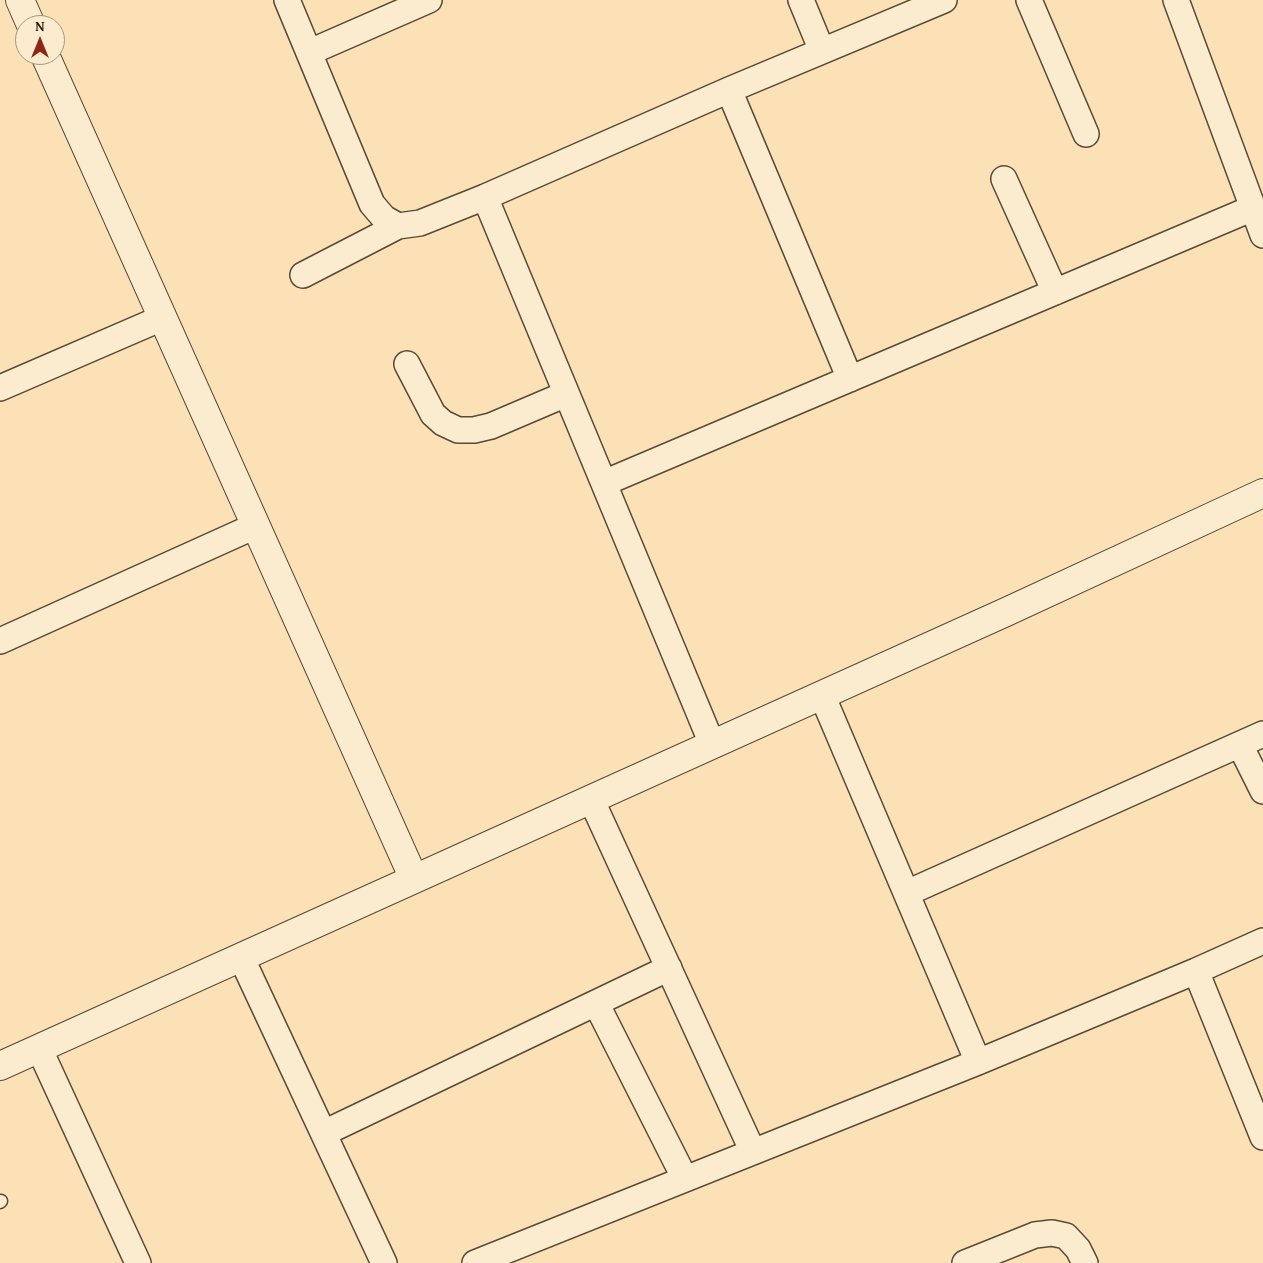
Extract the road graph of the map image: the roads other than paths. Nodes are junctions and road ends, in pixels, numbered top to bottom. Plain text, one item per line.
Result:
1 (20, 0) edge
2 (287, 0) edge
3 (429, 0) edge
4 (801, 0) edge
5 (944, 0) edge
6 (1029, 0) edge
7 (1176, 0) edge
8 (27, 15) edge
9 (822, 51) junction
10 (310, 52) junction
11 (48, 65) edge
12 (730, 90) junction
13 (1086, 134) dead end
14 (1004, 179) dead end
15 (485, 197) junction
16 (1253, 208) junction
17 (398, 226) junction
18 (1263, 235) edge
19 (302, 276) dead end
20 (1055, 292) junction
21 (162, 318) junction
22 (406, 364) dead end
23 (850, 379) junction
24 (0, 388) edge
25 (566, 394) junction
26 (604, 483) junction
27 (1263, 493) edge
28 (255, 526) junction
29 (0, 641) edge
30 (822, 695) junction
31 (1263, 734) edge
32 (712, 744) junction
33 (1240, 745) junction
34 (1263, 791) edge
35 (591, 799) junction
36 (414, 879) junction
37 (906, 893) junction
38 (1263, 941) edge
39 (241, 957) junction
40 (669, 968) junction
41 (1196, 971) junction
42 (596, 1003) junction
43 (39, 1048) junction
44 (1, 1062) edge
45 (978, 1062) junction
46 (1260, 1121) edge
47 (324, 1133) junction
48 (753, 1152) junction
49 (685, 1179) junction
50 (138, 1263) edge
51 (384, 1263) edge
52 (475, 1263) edge
53 (965, 1263) edge
54 (1085, 1263) edge

1 - 8 street
2 - 10 street
3 - 10 street
4 - 9 street
5 - 9 street
6 - 13 street
7 - 16 street
9 - 12 street
10 - 17 street
11 - 21 street
12 - 15 street
12 - 23 street
14 - 20 street
15 - 17 street
15 - 25 street
16 - 18 street
16 - 20 street
17 - 19 street
20 - 23 street
21 - 24 street
21 - 28 street
22 - 25 street
23 - 26 street
25 - 26 street
26 - 32 street
27 - 30 street
28 - 29 street
28 - 36 street
30 - 32 street
30 - 37 street
31 - 33 street
32 - 35 street
33 - 34 street
33 - 37 street
35 - 36 street
35 - 40 street
36 - 39 street
37 - 45 street
38 - 41 street
39 - 43 street
39 - 47 street
40 - 42 street
40 - 48 street
41 - 45 street
41 - 46 street
42 - 47 street
42 - 49 street
43 - 44 street
43 - 50 street
45 - 48 street
47 - 51 street
48 - 49 street
49 - 52 street
53 - 54 street

